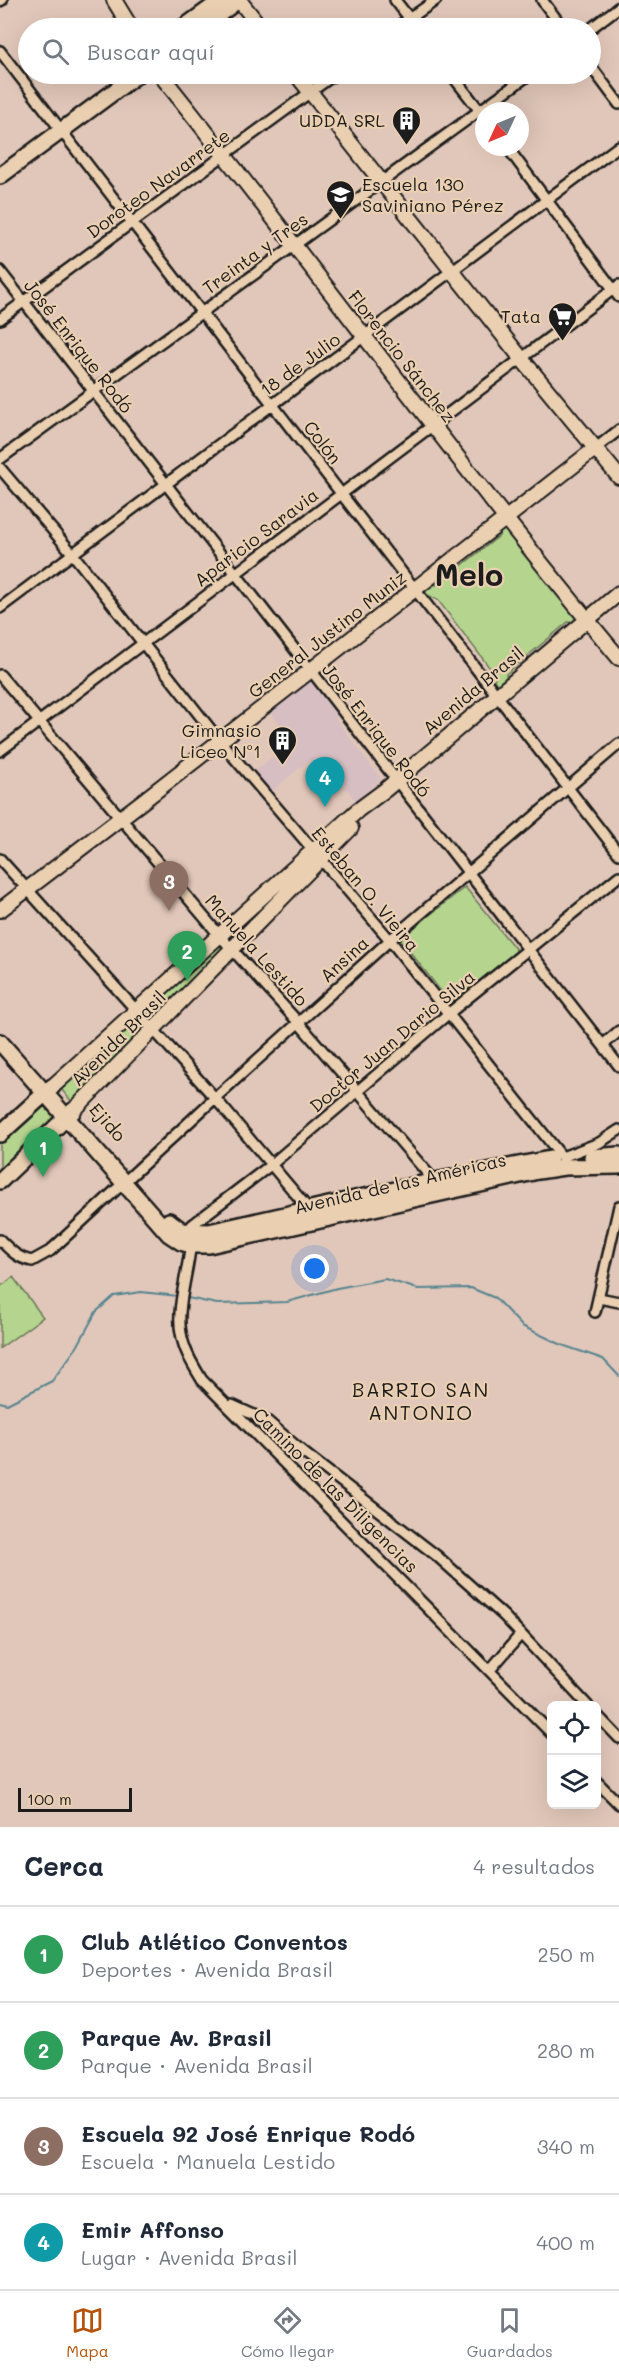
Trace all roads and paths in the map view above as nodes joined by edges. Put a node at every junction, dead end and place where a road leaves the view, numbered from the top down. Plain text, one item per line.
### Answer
1 (114, 0) edge
2 (222, 0) edge
3 (239, 0) edge
4 (395, 0) edge
5 (436, 0) edge
6 (542, 0) edge
7 (619, 7) edge
8 (125, 18) edge
9 (197, 18) edge
10 (214, 18) edge
11 (253, 18) edge
12 (408, 18) edge
13 (410, 18) edge
14 (556, 18) edge
15 (601, 21) edge
16 (0, 51) edge
17 (18, 74) edge
18 (601, 79) edge
19 (26, 84) edge
20 (109, 84) edge
21 (123, 84) edge
22 (168, 84) edge
23 (304, 84) edge
24 (321, 84) edge
25 (459, 84) edge
26 (518, 84) edge
27 (310, 92) junction
28 (496, 102) edge
29 (475, 104) edge
30 (619, 104) edge
31 (475, 118) edge
32 (58, 126) junction
33 (619, 146) edge
34 (225, 155) junction
35 (514, 156) edge
36 (0, 163) edge
37 (0, 176) edge
38 (381, 181) junction
39 (546, 200) junction
40 (132, 222) junction
41 (293, 246) junction
42 (452, 270) junction
43 (0, 271) edge
44 (617, 290) edge
45 (24, 301) junction
46 (201, 313) junction
47 (0, 319) edge
48 (364, 338) junction
49 (521, 358) junction
50 (94, 392) junction
51 (273, 404) junction
52 (433, 424) junction
53 (619, 430) edge
54 (596, 447) junction
55 (0, 459) edge
56 (0, 468) edge
57 (619, 477) edge
58 (166, 483) junction
59 (342, 493) junction
60 (506, 517) junction
61 (72, 554) junction
62 (236, 572) junction
63 (415, 588) junction
64 (619, 592) edge
65 (0, 608) edge
66 (587, 619) junction
67 (144, 643) junction
68 (619, 658) edge
69 (310, 671) junction
70 (0, 675) edge
71 (497, 695) junction
72 (39, 723) junction
73 (219, 740) junction
74 (619, 744) edge
75 (0, 751) edge
76 (396, 780) junction
77 (569, 786) junction
78 (121, 819) junction
79 (619, 854) edge
80 (316, 856) junction
81 (0, 859) edge
82 (468, 873) junction
83 (619, 876) edge
84 (27, 890) junction
85 (0, 910) edge
86 (220, 936) junction
87 (390, 940) junction
88 (233, 948) junction
89 (528, 950) junction
90 (137, 1012) junction
91 (448, 1014) junction
92 (298, 1022) junction
93 (0, 1029) edge
94 (154, 1030) junction
95 (619, 1031) edge
96 (0, 1042) edge
97 (603, 1045) junction
98 (619, 1066) edge
99 (49, 1090) junction
100 (359, 1091) junction
101 (215, 1098) junction
102 (70, 1115) junction
103 (619, 1130) edge
104 (0, 1134) edge
105 (619, 1155) edge
106 (563, 1162) junction
107 (272, 1164) junction
108 (619, 1166) edge
109 (126, 1179) junction
110 (0, 1181) edge
111 (437, 1188) junction
112 (619, 1206) edge
113 (311, 1217) junction
114 (192, 1239) junction
115 (0, 1240) edge
116 (602, 1298) junction
117 (619, 1302) edge
118 (619, 1309) edge
119 (596, 1312) dead end
120 (226, 1403) junction
121 (521, 1634) junction
122 (490, 1670) junction
123 (583, 1701) edge
124 (601, 1718) edge
125 (547, 1729) edge
126 (619, 1738) edge
127 (601, 1784) edge
128 (617, 1798) edge

1 - 8 street
2 - 9 main road
3 - 10 main road
3 - 11 street
4 - 12 street
5 - 13 street
6 - 14 street
7 - 15 street
16 - 17 street, Colón
18 - 30 street
19 - 32 street, Colón
20 - 32 main road
21 - 32 main road
22 - 34 street, Florencio Sánchez
23 - 27 street
24 - 27 street, Doroteo Navarrete
25 - 29 street
26 - 28 street, Treinta y Tres
27 - 34 street, Doroteo Navarrete
27 - 38 street
31 - 38 street, Treinta y Tres
32 - 36 main road
32 - 37 main road
32 - 40 street, Colón
33 - 39 street, 18 de Julio
34 - 40 street, Doroteo Navarrete
34 - 41 street, Florencio Sánchez
35 - 39 street
38 - 41 street, Treinta y Tres
38 - 42 street
39 - 42 street, 18 de Julio
39 - 44 street
40 - 45 street, Doroteo Navarrete
40 - 46 street, Colón
41 - 46 street, Treinta y Tres
41 - 48 street, Florencio Sánchez
42 - 48 street, 18 de Julio
42 - 49 street
43 - 45 street, José Enrique Rodó
44 - 49 street, Aparicio Saravia
45 - 47 street, Doroteo Navarrete
45 - 50 street, José Enrique Rodó
46 - 50 street, Treinta y Tres
46 - 51 street, Colón
48 - 51 street, 18 de Julio
48 - 52 street, Florencio Sánchez
49 - 52 street, Aparicio Saravia
49 - 54 street
50 - 55 street, Treinta y Tres
50 - 58 street, José Enrique Rodó
51 - 58 street, 18 de Julio
51 - 59 street, Colón
52 - 59 street, Aparicio Saravia
52 - 60 street, Florencio Sánchez
53 - 54 street, General Justino Muniz
54 - 57 street
54 - 60 street, General Justino Muniz
56 - 61 street, Esteban O. Vieira
58 - 61 street, 18 de Julio
58 - 62 street, José Enrique Rodó
59 - 62 street, Aparicio Saravia
59 - 63 street, Colón
60 - 63 street, General Justino Muniz
60 - 66 street, Florencio Sánchez
61 - 65 street, 18 de Julio
61 - 67 street, Esteban O. Vieira
62 - 67 street, Aparicio Saravia
62 - 69 street, José Enrique Rodó
63 - 69 street, General Justino Muniz
63 - 71 street, Colón
64 - 66 street, Avenida Brasil
66 - 68 street, Florencio Sánchez
66 - 71 street, Avenida Brasil
67 - 72 street, Aparicio Saravia
67 - 73 street, Esteban O. Vieira
69 - 73 street, General Justino Muniz
69 - 76 street, José Enrique Rodó
70 - 72 street, Manuela Lestido
71 - 76 street, Avenida Brasil
71 - 77 street, Colón
72 - 75 street, Aparicio Saravia
72 - 78 street, Manuela Lestido
73 - 78 street, General Justino Muniz
73 - 80 street, Esteban O. Vieira
74 - 77 street, Ansina
76 - 80 street, Avenida Brasil
76 - 82 street, José Enrique Rodó
77 - 79 street, Colón
77 - 82 street, Ansina
78 - 84 street, General Justino Muniz
78 - 86 street, Manuela Lestido
80 - 86 street, Avenida Brasil
80 - 87 street, Esteban O. Vieira
80 - 88 street, Avenida Brasil
81 - 84 street
82 - 87 street, Ansina
82 - 89 street, José Enrique Rodó
83 - 89 street, Doctor Juan Dario Silva
84 - 85 street, General Justino Muniz
84 - 90 street
86 - 88 street, Manuela Lestido
86 - 90 street, Avenida Brasil
87 - 91 street, Esteban O. Vieira
87 - 92 street, Ansina
88 - 92 street, Manuela Lestido
88 - 94 street, Avenida Brasil
89 - 91 street, Doctor Juan Dario Silva
89 - 97 street, José Enrique Rodó
90 - 94 street
90 - 99 street, Avenida Brasil
91 - 100 street, Doctor Juan Dario Silva
91 - 106 street, Esteban O. Vieira
92 - 100 street, Manuela Lestido
92 - 101 street, Ansina
93 - 99 main road, Ejido
94 - 101 street
94 - 102 street, Avenida Brasil
95 - 97 street
96 - 99 main road, Ejido
97 - 98 street, José Enrique Rodó
99 - 102 main road, Ejido
99 - 104 main road, Avenida Brasil
100 - 107 street, Doctor Juan Dario Silva
100 - 111 street, Manuela Lestido
101 - 107 street
101 - 109 street, Ansina
102 - 109 main road, Ejido
102 - 110 main road, Avenida Brasil
103 - 106 street
105 - 106 main road, Avenida de las Américas
106 - 108 main road, Avenida de las Américas
106 - 111 main road, Avenida de las Américas
107 - 113 street
107 - 114 street, Doctor Juan Dario Silva
109 - 114 main road, Ejido
109 - 115 street, Ansina
111 - 113 main road, Avenida de las Américas
112 - 116 street
113 - 114 main road, Avenida de las Américas
114 - 120 street, Camino de las Diligencias
116 - 117 street
116 - 118 street
116 - 119 street
120 - 121 street
120 - 122 street, Camino de las Diligencias
121 - 122 street
121 - 123 street
122 - 125 street, Camino de las Diligencias
124 - 126 street
127 - 128 street

